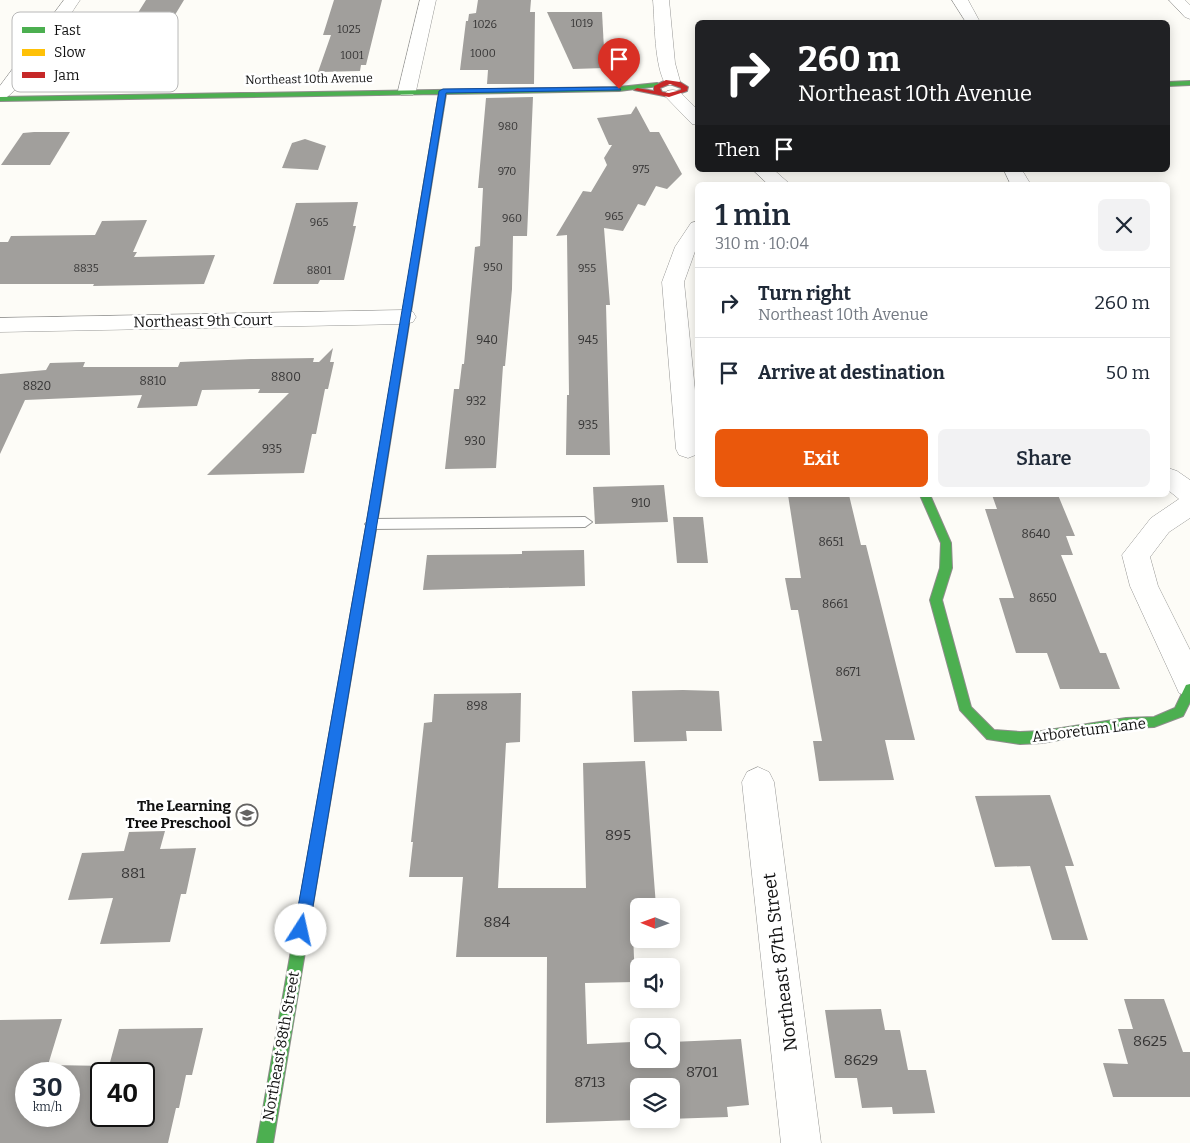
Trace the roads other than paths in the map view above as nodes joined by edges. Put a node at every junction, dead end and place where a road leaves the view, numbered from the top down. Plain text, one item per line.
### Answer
1 (72, 0) edge
2 (428, 0) edge
3 (661, 0) edge
4 (960, 0) edge
5 (1177, 0) edge
6 (63, 12) edge
7 (1190, 14) edge
8 (972, 20) edge
9 (12, 83) edge
10 (1190, 83) edge
11 (1170, 84) edge
12 (695, 85) edge
13 (670, 89) junction
14 (407, 91) junction
15 (443, 91) junction
16 (695, 93) edge
17 (0, 98) edge
18 (695, 117) edge
19 (765, 172) edge
20 (778, 182) edge
21 (695, 232) edge
22 (405, 317) junction
23 (0, 325) edge
24 (688, 449) dead end
25 (1170, 479) edge
26 (1190, 494) edge
27 (926, 497) edge
28 (1190, 504) edge
29 (585, 522) dead end
30 (372, 524) junction
31 (1190, 684) edge
32 (1190, 689) edge
33 (758, 782) dead end
34 (264, 1143) edge
35 (801, 1143) edge

1 - 6 street
2 - 14 street
3 - 13 street
4 - 8 street
5 - 7 street
9 - 17 street
10 - 11 street
12 - 13 street, Northeast 10th Avenue
13 - 15 street, Northeast 10th Avenue
13 - 16 street, Northeast 10th Avenue
13 - 18 street
14 - 15 street, Northeast 10th Avenue
14 - 17 street, Northeast 10th Avenue
15 - 22 street, Northeast 88th Street
19 - 20 street
21 - 24 street
22 - 23 street, Northeast 9th Court
22 - 30 street, Northeast 88th Street
25 - 26 street
27 - 32 street, Arboretum Lane
28 - 31 street
29 - 30 lane
30 - 34 street, Northeast 88th Street
33 - 35 street, Northeast 87th Street

